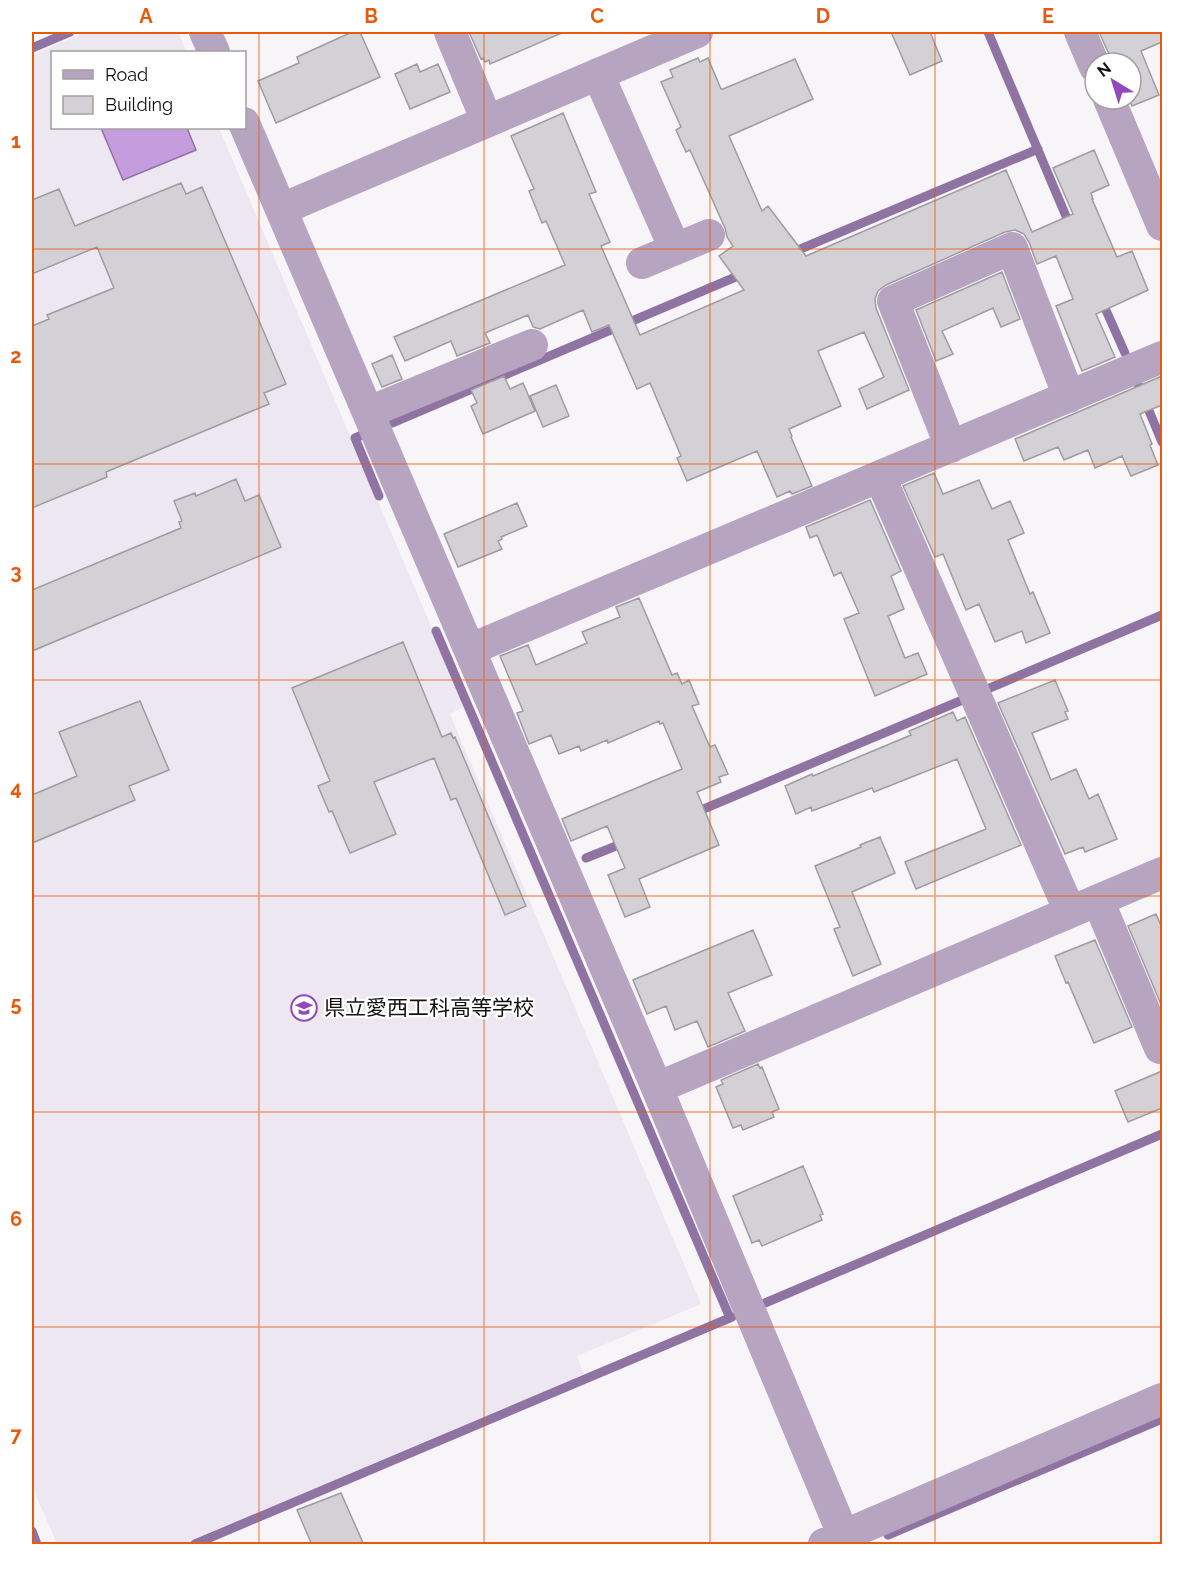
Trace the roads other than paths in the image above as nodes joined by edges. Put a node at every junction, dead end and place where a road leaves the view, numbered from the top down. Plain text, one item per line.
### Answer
1 (205, 32) edge
2 (450, 32) edge
3 (697, 32) edge
4 (1080, 32) edge
5 (214, 51) edge
6 (1088, 51) edge
7 (598, 74) junction
8 (1114, 111) edge
9 (487, 121) junction
10 (246, 128) edge
11 (282, 209) junction
12 (1162, 225) edge
13 (709, 235) dead end
14 (675, 249) junction
15 (642, 263) dead end
16 (531, 345) dead end
17 (1162, 357) edge
18 (1069, 397) junction
19 (369, 412) junction
20 (951, 447) junction
21 (880, 477) junction
22 (471, 649) junction
23 (1162, 873) edge
24 (1098, 900) junction
25 (1070, 912) junction
26 (1162, 1047) edge
27 (657, 1088) junction
28 (1162, 1399) edge
29 (838, 1542) edge

1 - 5 street
2 - 9 street
3 - 7 street
4 - 6 street
7 - 9 street
7 - 14 street
8 - 12 street
9 - 11 street
10 - 11 street
11 - 19 street
13 - 14 street
14 - 15 street
16 - 19 street
17 - 18 street
18 - 20 street
18 - 20 street
19 - 22 street
20 - 21 street
21 - 22 street
21 - 25 street
22 - 27 street
23 - 24 street
24 - 25 street
24 - 26 street
25 - 27 street
27 - 29 street
28 - 29 street

